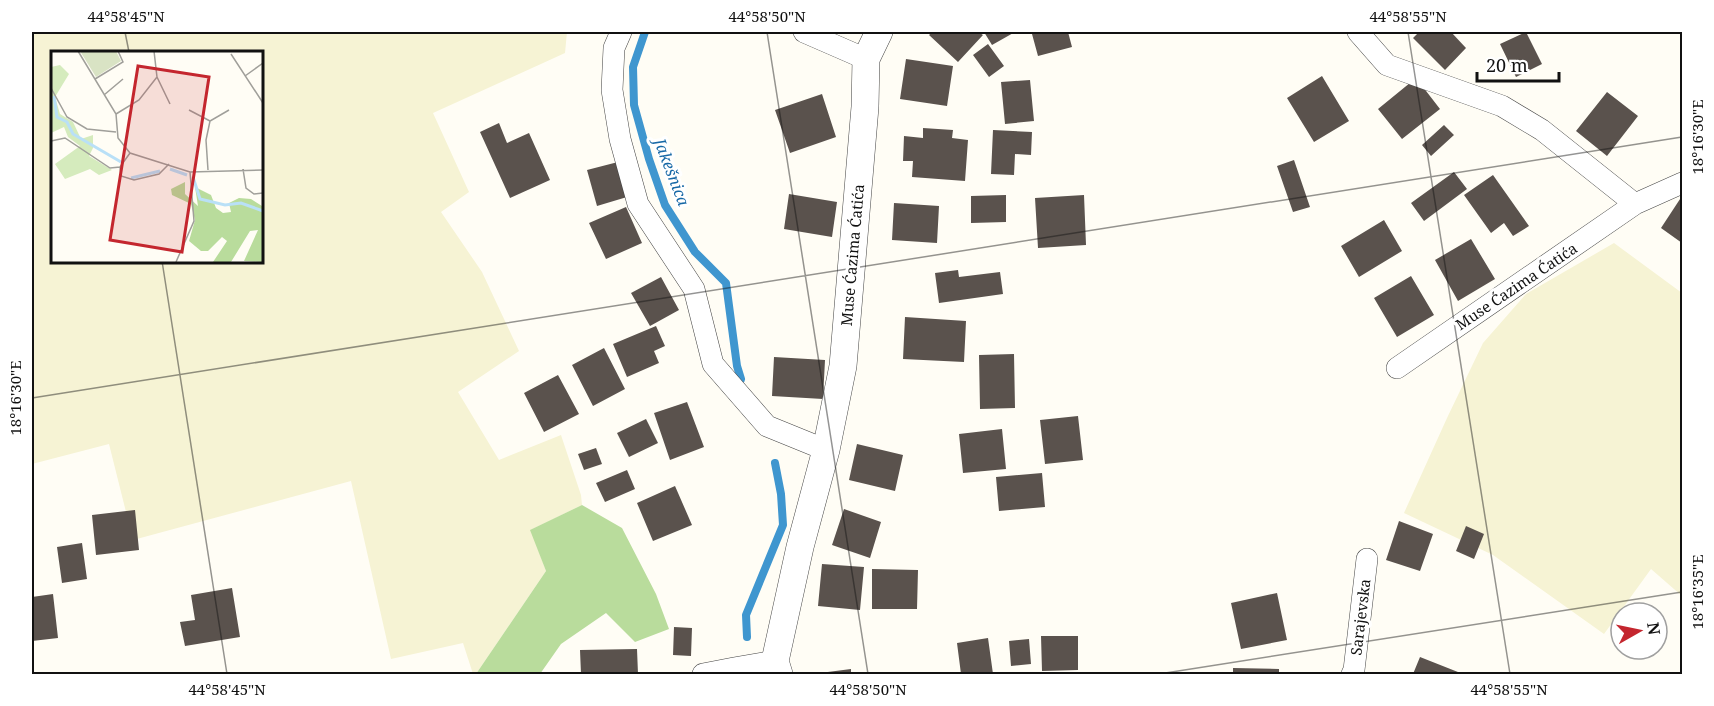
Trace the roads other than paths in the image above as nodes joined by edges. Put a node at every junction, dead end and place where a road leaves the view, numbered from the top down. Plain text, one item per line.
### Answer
1 (621, 32) edge
2 (804, 32) edge
3 (879, 32) edge
4 (1358, 32) edge
5 (866, 59) junction
6 (1683, 183) edge
7 (1635, 204) junction
8 (1397, 368) dead end
9 (826, 450) junction
10 (1367, 559) dead end
11 (777, 668) edge
12 (704, 675) edge
13 (1352, 675) edge

1 - 9 street
2 - 5 street
3 - 5 street, Muse Ćazima Ćatića
4 - 7 street
5 - 9 street, Muse Ćazima Ćatića
6 - 7 street, Muse Ćazima Ćatića
7 - 8 street, Muse Ćazima Ćatića
9 - 11 street, Muse Ćazima Ćatića
10 - 13 street, Sarajevska
11 - 12 street

